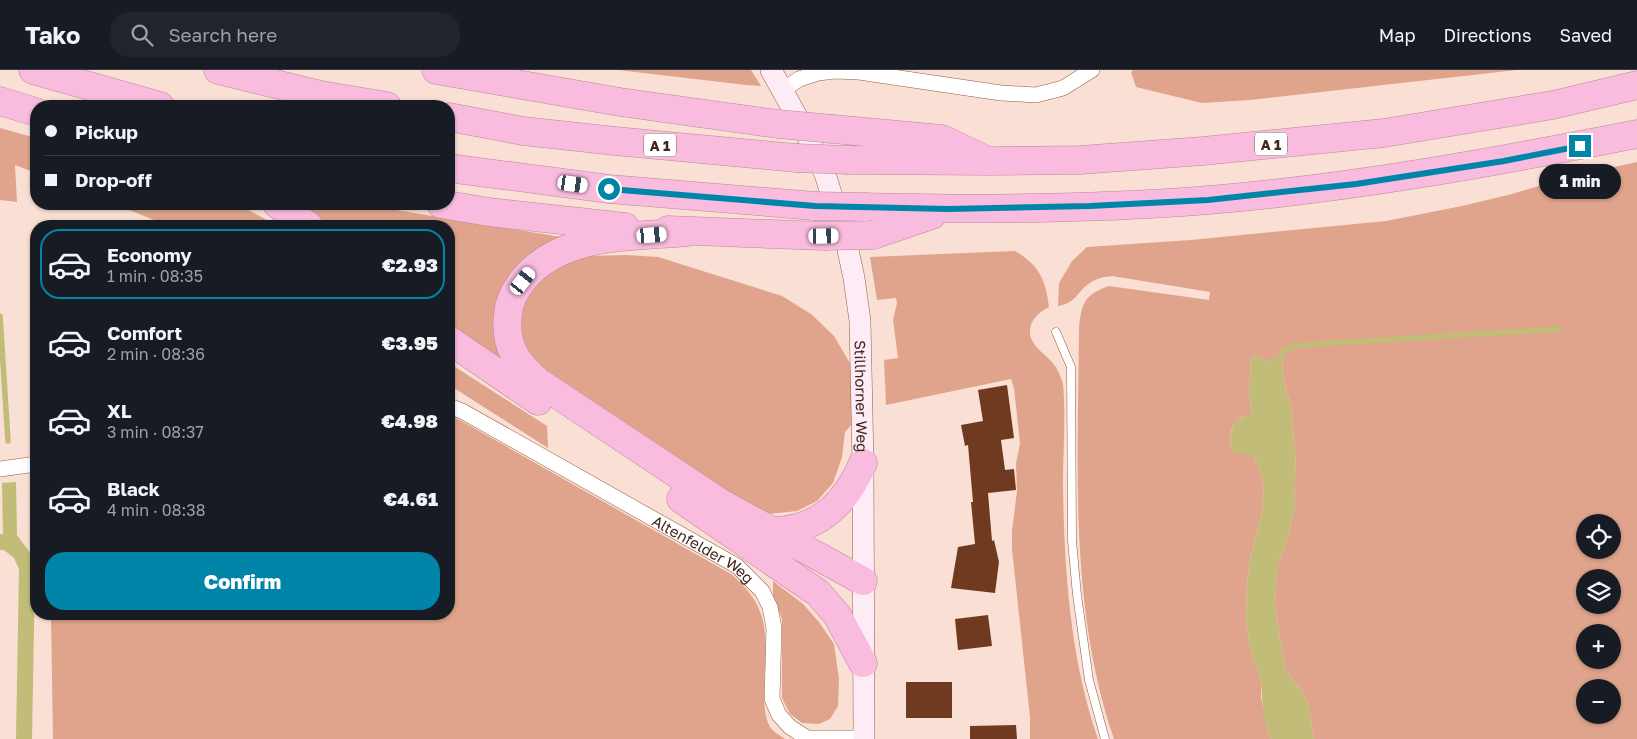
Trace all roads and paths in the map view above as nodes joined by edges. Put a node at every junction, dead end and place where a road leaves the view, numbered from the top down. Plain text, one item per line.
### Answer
1 (33, 70) edge
2 (218, 70) edge
3 (436, 70) edge
4 (536, 70) edge
5 (771, 70) edge
6 (1092, 70) edge
7 (1637, 85) edge
8 (783, 90) junction
9 (139, 100) edge
10 (351, 100) edge
11 (0, 101) edge
12 (620, 102) junction
13 (30, 110) edge
14 (455, 118) edge
15 (1637, 134) edge
16 (988, 161) junction
17 (455, 169) edge
18 (455, 206) edge
19 (948, 209) junction
20 (286, 210) edge
21 (300, 220) edge
22 (687, 232) junction
23 (1056, 332) dead end
24 (455, 344) edge
25 (455, 408) edge
26 (863, 463) junction
27 (30, 465) edge
28 (0, 469) edge
29 (768, 531) junction
30 (863, 581) junction
31 (818, 593) junction
32 (864, 663) junction
33 (864, 739) edge
34 (1105, 739) edge

1 - 9 highway
2 - 10 highway
3 - 12 highway
4 - 12 highway
5 - 8 main road, Stillhorner Weg
6 - 8 street
7 - 16 highway, A 1
8 - 26 main road, Stillhorner Weg
11 - 13 highway
12 - 16 highway, bridge
14 - 16 highway, A 1, bridge
15 - 19 highway
17 - 19 highway, bridge
18 - 22 highway
19 - 22 highway, bridge
20 - 21 highway
22 - 29 highway
23 - 34 lane
24 - 31 highway
25 - 33 street, Altenfelder Weg
26 - 29 highway
26 - 30 main road, Stillhorner Weg
27 - 28 street
29 - 30 highway
30 - 31 highway
30 - 32 main road, Stillhorner Weg
31 - 32 highway
32 - 33 main road, Stillhorner Weg

